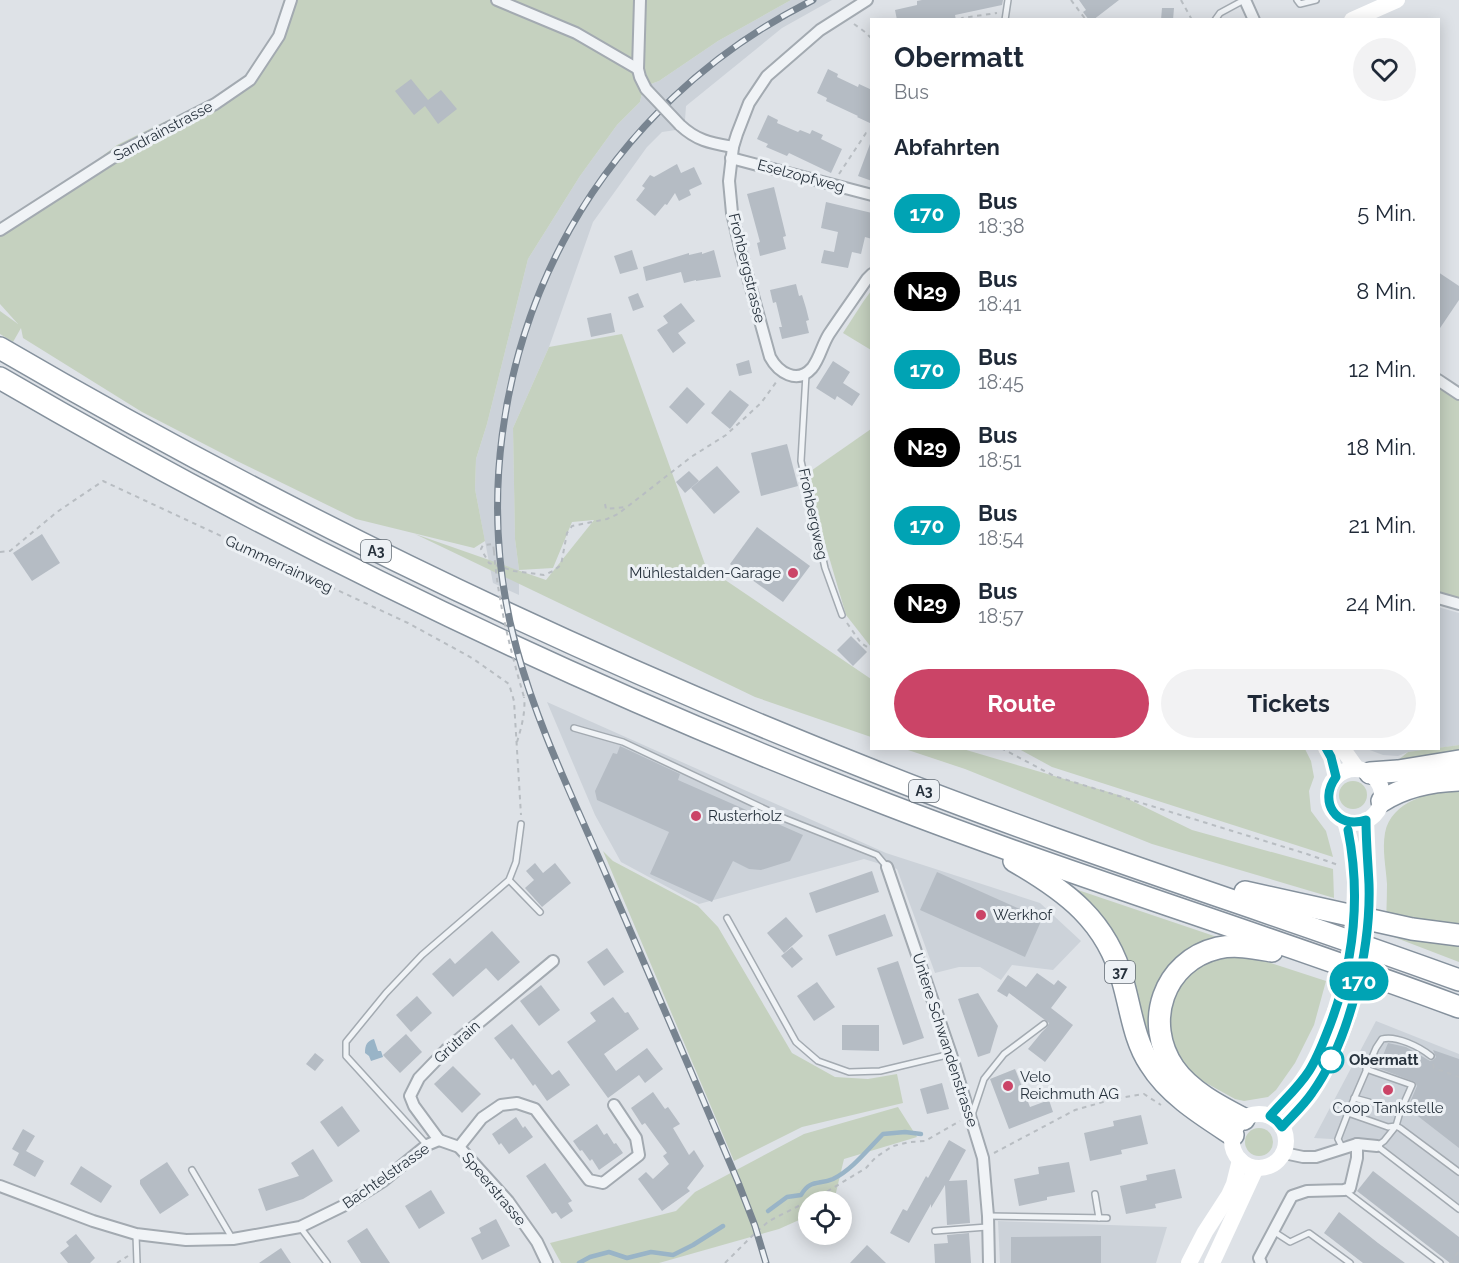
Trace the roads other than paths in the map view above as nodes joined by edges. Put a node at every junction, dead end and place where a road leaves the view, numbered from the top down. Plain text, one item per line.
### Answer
1 (291, 0) edge
2 (497, 0) edge
3 (640, 0) edge
4 (867, 0) edge
5 (1008, 0) edge
6 (1245, 0) edge
7 (1297, 0) edge
8 (1316, 0) edge
9 (1397, 0) edge
10 (1005, 18) edge
11 (1216, 18) edge
12 (1253, 18) edge
13 (1356, 18) edge
14 (638, 69) junction
15 (732, 153) junction
16 (870, 194) edge
17 (0, 230) edge
18 (870, 276) edge
19 (0, 348) edge
20 (806, 373) junction
21 (0, 378) edge
22 (1440, 381) edge
23 (1459, 394) edge
24 (1440, 599) edge
25 (1459, 604) edge
26 (842, 615) road end
27 (574, 728) dead end
28 (1327, 750) edge
29 (1344, 750) edge
30 (1459, 760) edge
31 (1363, 771) junction
32 (1336, 777) junction
33 (1459, 780) edge
34 (1382, 801) junction
35 (1366, 820) junction
36 (1346, 821) junction
37 (521, 824) road end
38 (972, 836) junction
39 (887, 867) joint
40 (1139, 868) junction
41 (508, 880) junction
42 (1362, 883) junction
43 (540, 912) dead end
44 (727, 918) dead end
45 (1459, 935) edge
46 (1324, 959) junction
47 (553, 961) dead end
48 (1459, 980) edge
49 (1459, 1007) edge
50 (1044, 1024) dead end
51 (951, 1054) junction
52 (1431, 1056) road end
53 (1366, 1068) junction
54 (1354, 1098) junction
55 (1369, 1102) dead end
56 (614, 1105) dead end
57 (1348, 1113) junction
58 (971, 1117) junction
59 (1276, 1122) junction
60 (1396, 1126) junction
61 (1238, 1127) junction
62 (439, 1140) junction
63 (1357, 1144) junction
64 (427, 1145) junction
65 (1377, 1146) junction
66 (459, 1147) junction
67 (1344, 1149) junction
68 (1284, 1153) junction
69 (1240, 1160) junction
70 (1256, 1168) junction
71 (192, 1170) dead end
72 (1459, 1172) edge
73 (0, 1186) edge
74 (1344, 1190) junction
75 (1095, 1194) dead end
76 (1459, 1209) edge
77 (1099, 1218) junction
78 (1107, 1218) dead end
79 (988, 1221) junction
80 (300, 1227) junction
81 (935, 1231) dead end
82 (1273, 1231) junction
83 (136, 1234) junction
84 (233, 1239) junction
85 (137, 1263) edge
86 (327, 1263) edge
87 (547, 1263) edge
88 (989, 1263) edge
89 (1189, 1263) edge
90 (1212, 1263) edge
91 (1261, 1263) edge
92 (1350, 1263) edge
93 (1440, 1263) edge

1 - 17 street, Sandrainstrasse
2 - 14 street
3 - 14 street
4 - 15 street, Frohbergstrasse
5 - 10 lane
6 - 11 lane
6 - 12 street
7 - 8 lane
9 - 13 main road
14 - 15 street, Eselzopfweg, bridge
15 - 16 street, Eselzopfweg
15 - 20 street, Frohbergstrasse
18 - 20 street
19 - 40 highway, A3
20 - 26 lane, Frohbergweg
21 - 38 highway, A3
22 - 23 street
24 - 25 street
27 - 39 lane
28 - 32 main road
29 - 31 main road
30 - 31 highway
31 - 32 main road
31 - 34 main road
32 - 36 main road
33 - 34 highway
34 - 35 main road
35 - 36 main road
35 - 42 main road
36 - 42 main road
37 - 41 lane
38 - 46 highway, A3
38 - 61 highway, 37
39 - 51 street, Untere Schwandenstrasse
40 - 45 highway
40 - 48 highway, A3
41 - 43 lane
41 - 64 lane
42 - 59 main road, bridge
44 - 51 lane
46 - 49 highway, A3
46 - 61 highway
47 - 62 street, Grütrain
50 - 58 lane
51 - 58 street, Untere Schwandenstrasse
52 - 53 lane
53 - 54 lane
53 - 60 lane
54 - 55 lane
54 - 57 lane
56 - 66 street, Speerstrasse
57 - 60 lane
57 - 67 lane
58 - 79 street, Untere Schwandenstrasse
59 - 61 main road
59 - 68 main road
60 - 65 lane
60 - 72 lane
61 - 69 main road
62 - 64 street, Bachtelstrasse
62 - 66 street, Speerstrasse
63 - 65 street
63 - 67 street
63 - 74 street
64 - 80 street, Bachtelstrasse
65 - 76 lane
66 - 87 street, Speerstrasse
67 - 68 street
68 - 70 main road
69 - 70 main road
69 - 89 main road
70 - 90 main road
71 - 84 lane
73 - 83 street, Bachtelstrasse
74 - 82 street
74 - 93 lane
75 - 77 lane
77 - 78 lane
77 - 79 lane
79 - 81 lane
79 - 88 street, Untere Schwandenstrasse
80 - 84 street, Bachtelstrasse
80 - 86 lane
82 - 91 street
82 - 92 lane
83 - 84 street, Bachtelstrasse
83 - 85 lane

